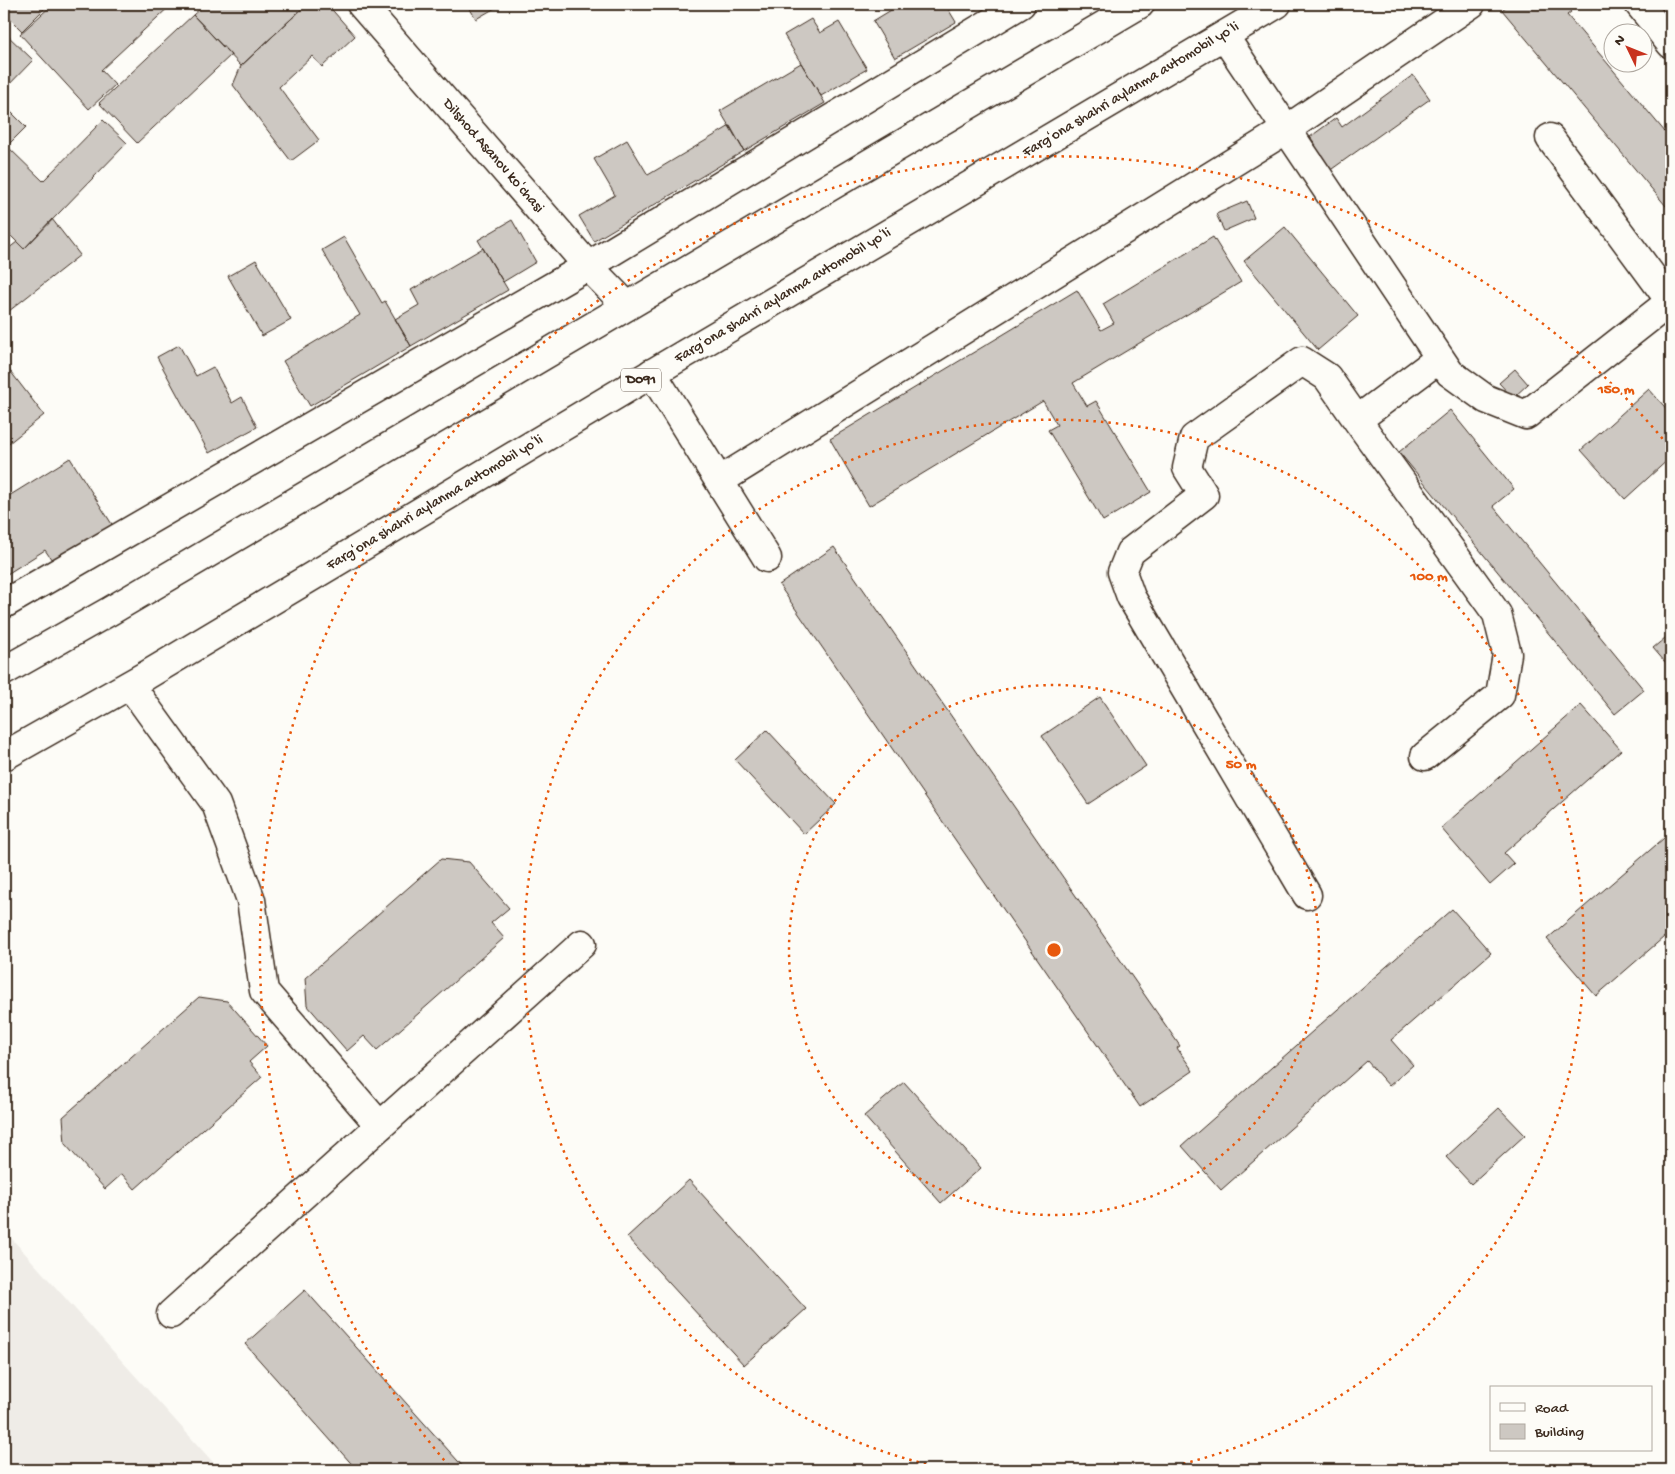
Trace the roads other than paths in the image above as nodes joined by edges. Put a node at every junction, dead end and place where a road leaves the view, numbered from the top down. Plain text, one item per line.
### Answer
1 (361, 4) edge
2 (1021, 4) edge
3 (1140, 4) edge
4 (1277, 4) edge
5 (1472, 4) edge
6 (1639, 4) edge
7 (1224, 36) junction
8 (1671, 44) edge
9 (1287, 129) junction
10 (1550, 138) dead end
11 (588, 266) junction
12 (1671, 302) edge
13 (627, 306) junction
14 (1440, 358) junction
15 (652, 373) junction
16 (1357, 420) junction
17 (719, 481) junction
18 (767, 558) dead end
19 (4, 604) edge
20 (6, 665) edge
21 (130, 685) junction
22 (4, 756) edge
23 (1425, 756) dead end
24 (1307, 895) dead end
25 (582, 944) dead end
26 (380, 1126) junction
27 (171, 1314) dead end

1 - 11 main road, Dilshod Asanov koʻchasi
2 - 11 main road
3 - 13 main road
4 - 7 main road, Fargʻona shahri aylanma avtomobil yoʻli / D091
5 - 9 main road
6 - 8 main road
7 - 9 main road
7 - 15 main road, Fargʻona shahri aylanma avtomobil yoʻli / D091
9 - 14 main road
9 - 17 main road
10 - 12 main road
11 - 13 main road, Dilshod Asanov koʻchasi
11 - 19 main road
12 - 14 main road
13 - 20 main road
14 - 16 main road
15 - 17 main road
15 - 21 main road, Fargʻona shahri aylanma avtomobil yoʻli / D091
16 - 23 main road
16 - 24 main road
17 - 18 main road
21 - 22 main road, Fargʻona shahri aylanma avtomobil yoʻli / D091
21 - 26 main road
25 - 26 main road
26 - 27 main road

